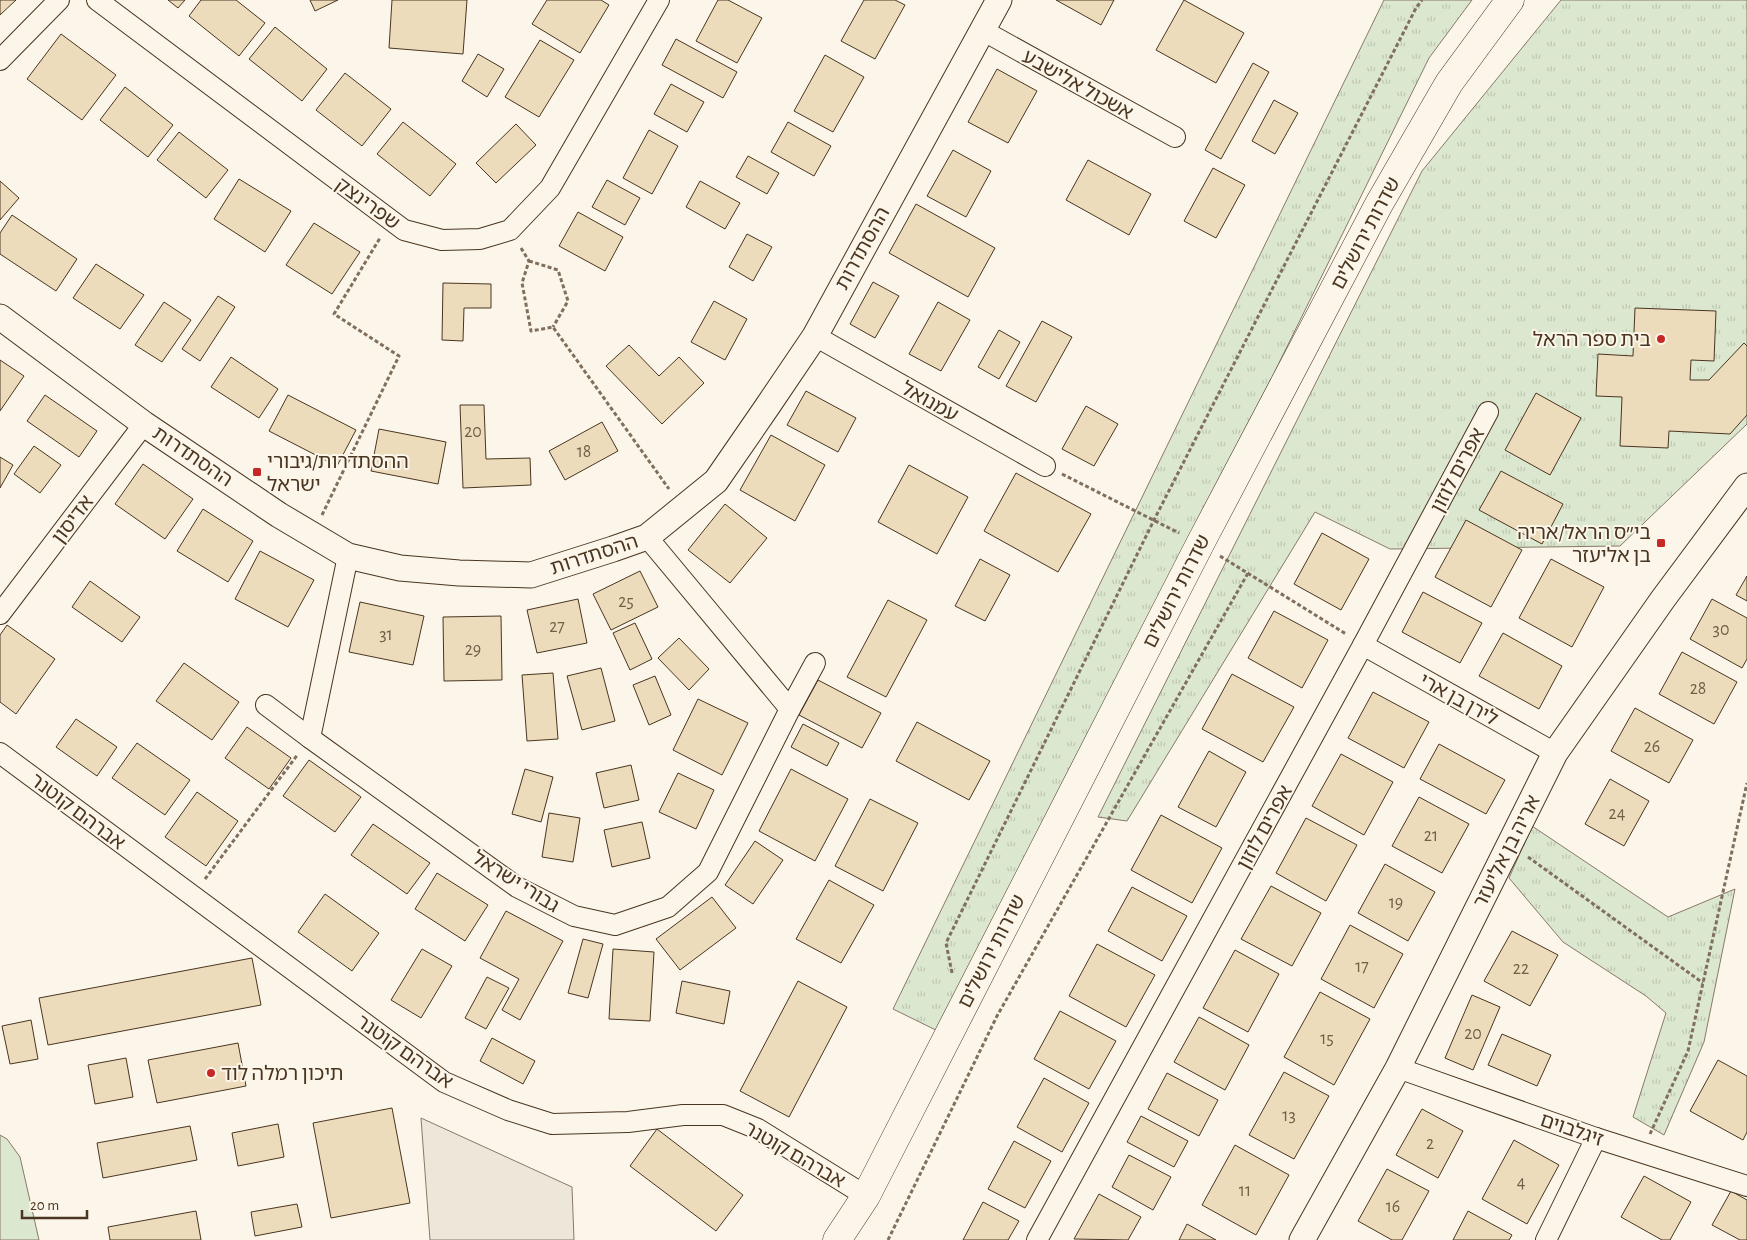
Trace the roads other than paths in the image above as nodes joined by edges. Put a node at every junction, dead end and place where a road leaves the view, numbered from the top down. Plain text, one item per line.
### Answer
1 (59, 0) edge
2 (97, 0) edge
3 (659, 0) edge
4 (999, 0) edge
5 (1510, 0) edge
6 (982, 30) junction
7 (0, 60) edge
8 (1175, 137) dead end
9 (0, 317) edge
10 (815, 336) junction
11 (1488, 412) dead end
12 (144, 424) junction
13 (1045, 466) dead end
14 (1747, 486) edge
15 (647, 537) junction
16 (348, 556) junction
17 (0, 614) edge
18 (1363, 645) junction
19 (815, 663) dead end
20 (266, 705) dead end
21 (790, 709) junction
22 (310, 738) junction
23 (0, 753) edge
24 (1555, 753) junction
25 (1398, 1068) junction
26 (1596, 1138) junction
27 (1747, 1186) edge
28 (866, 1196) junction
29 (837, 1240) edge
30 (850, 1240) edge
31 (1037, 1240) edge
32 (1302, 1240) edge
33 (1546, 1240) edge

1 - 7 street
2 - 3 street, שפרינצק
4 - 6 street, ההסתדרות
5 - 28 main road, שדרות ירושלים
6 - 8 street, אשכול אלישבע
6 - 10 street, ההסתדרות
9 - 12 street, ההסתדרות
10 - 13 street, עמנואל
10 - 15 street, ההסתדרות
11 - 18 street, אפרים לוזון
12 - 16 street, ההסתדרות
12 - 17 street, אדיסון
14 - 24 street, אריה בן אליעזר
15 - 16 street, ההסתדרות
15 - 21 street
16 - 22 street
18 - 24 street, לירן בן ארי
18 - 31 street, אפרים לוזון
19 - 21 street, גבורי ישראל
20 - 22 street, גבורי ישראל
21 - 22 street, גבורי ישראל
23 - 28 street, אברהם קוטנר
24 - 25 street, אריה בן אליעזר
25 - 26 street, זיגלבוים
25 - 32 street, אריה בן אליעזר
26 - 27 street, זיגלבוים
26 - 33 street
28 - 29 main road, שדרות ירושלים
28 - 30 main road, שדרות ירושלים

